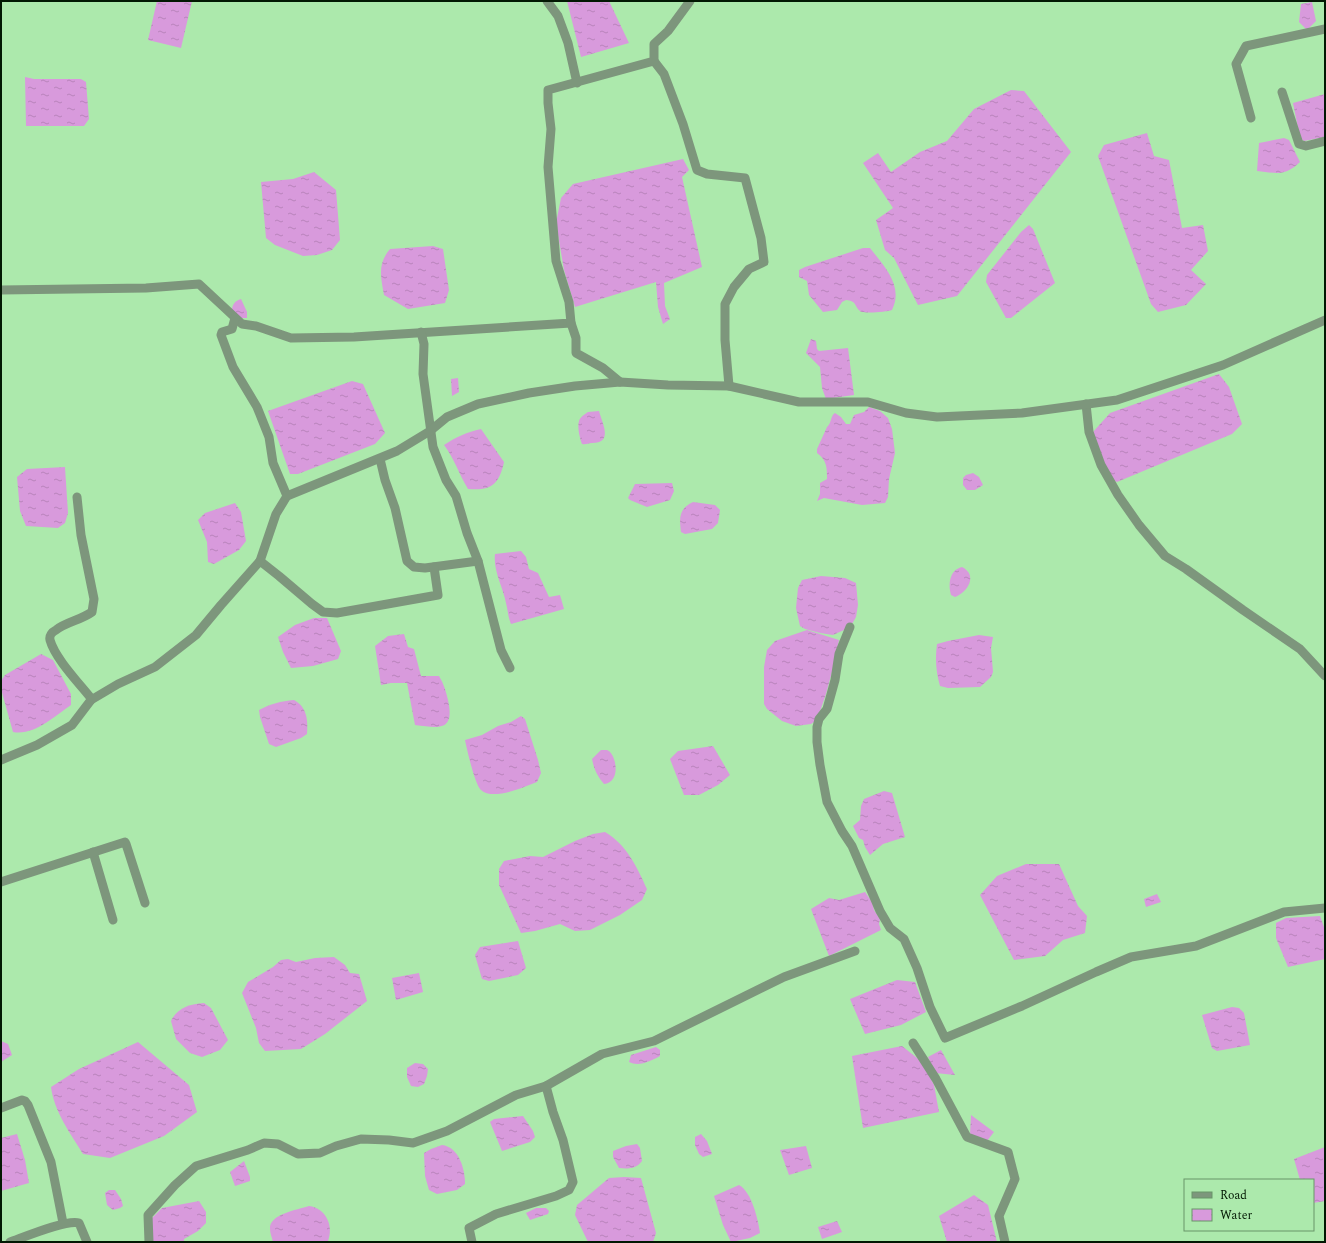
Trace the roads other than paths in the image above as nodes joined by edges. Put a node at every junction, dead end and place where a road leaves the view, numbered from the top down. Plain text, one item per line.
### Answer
1 (547, 1) edge
2 (690, 1) edge
3 (1325, 29) edge
4 (654, 61) junction
5 (577, 83) junction
6 (1282, 92) dead end
7 (1251, 118) dead end
8 (1325, 141) edge
9 (1, 290) edge
10 (235, 318) junction
11 (1325, 320) edge
12 (571, 323) junction
13 (421, 332) junction
14 (620, 382) junction
15 (729, 386) junction
16 (1086, 404) junction
17 (430, 431) junction
18 (380, 458) junction
19 (287, 496) junction
20 (77, 497) dead end
21 (260, 561) junction
22 (478, 561) junction
23 (434, 567) junction
24 (850, 627) dead end
25 (510, 668) dead end
26 (1325, 676) edge
27 (91, 700) junction
28 (1, 760) edge
29 (93, 852) junction
30 (1, 882) edge
31 (145, 903) dead end
32 (1325, 908) edge
33 (113, 920) dead end
34 (855, 951) dead end
35 (913, 1043) dead end
36 (546, 1086) junction
37 (1, 1108) edge
38 (63, 1223) junction
39 (10, 1242) edge
40 (87, 1242) edge
41 (148, 1242) edge
42 (472, 1242) edge
43 (1005, 1242) edge

1 - 5 street
2 - 4 street
3 - 7 street
4 - 5 street
4 - 15 street
5 - 12 street
6 - 8 street
9 - 10 street
10 - 13 street
10 - 19 street
11 - 16 street
12 - 13 street
12 - 14 street
13 - 17 street
14 - 15 street
14 - 17 street
15 - 16 street
16 - 26 street
17 - 18 street
17 - 22 street
18 - 19 street
18 - 23 street
19 - 21 street
20 - 27 street
21 - 23 street
21 - 27 street
22 - 23 street
22 - 25 street
24 - 32 street
27 - 28 street
29 - 30 street
29 - 31 street
29 - 33 street
34 - 36 street
35 - 43 street
36 - 41 street
36 - 42 street
37 - 38 street
38 - 39 street
38 - 40 street

